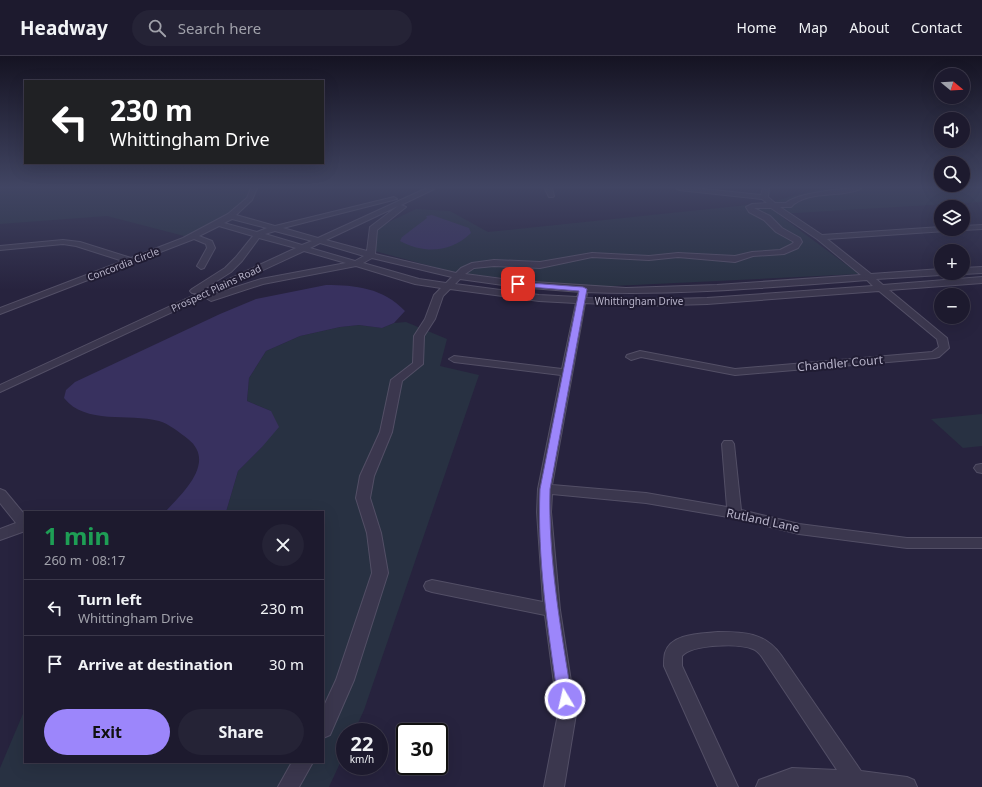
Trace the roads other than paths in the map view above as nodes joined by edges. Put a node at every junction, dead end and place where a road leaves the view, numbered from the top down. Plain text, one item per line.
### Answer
1 (253, 222) edge
2 (299, 222) edge
3 (357, 222) edge
4 (382, 222) edge
5 (772, 222) edge
6 (798, 222) edge
7 (218, 223) joint
8 (982, 227) edge
9 (275, 228) junction
10 (970, 228) edge
11 (934, 230) edge
12 (258, 234) junction
13 (193, 236) junction
14 (820, 237) junction
15 (318, 240) junction
16 (0, 248) edge
17 (302, 248) junction
18 (372, 255) junction
19 (131, 261) junction
20 (355, 264) junction
21 (201, 266) dead end
22 (982, 270) edge
23 (970, 271) edge
24 (934, 273) edge
25 (458, 276) junction
26 (869, 278) junction
27 (982, 280) edge
28 (449, 287) junction
29 (881, 288) junction
30 (582, 295) junction
31 (0, 311) edge
32 (164, 312) junction
33 (631, 357) dead end
34 (454, 359) dead end
35 (568, 373) junction
36 (0, 389) edge
37 (728, 444) dead end
38 (545, 489) junction
39 (0, 494) edge
40 (734, 513) junction
41 (24, 524) edge
42 (24, 525) edge
43 (0, 535) edge
44 (982, 543) edge
45 (432, 586) dead end
46 (552, 610) junction
47 (324, 727) edge
48 (302, 763) edge
49 (855, 780) junction
50 (288, 787) edge
51 (554, 787) edge
52 (728, 787) edge
53 (766, 787) edge
54 (907, 787) edge

1 - 9 street, Whittingham Drive
2 - 9 street
3 - 15 street, Prospect Plains Road
4 - 18 street
5 - 25 street
6 - 14 street, Chandler Court
7 - 12 street, Whittingham Drive
7 - 13 street, Concordia Circle
8 - 10 street
9 - 12 street
9 - 15 street, Whittingham Drive
11 - 14 street
12 - 17 street, Whittingham Drive
12 - 32 street
13 - 19 street, Concordia Circle
13 - 21 street
14 - 26 street, Chandler Court
15 - 17 street, Prospect Plains Road
15 - 18 street, Whittingham Drive
16 - 19 street
17 - 20 street, Whittingham Drive
17 - 32 street, Prospect Plains Road
18 - 20 street
18 - 25 street, Whittingham Drive
19 - 31 street, Concordia Circle
20 - 28 street, Whittingham Drive
20 - 32 street
22 - 23 street
24 - 26 street, Whittingham Drive
25 - 28 street
25 - 30 street, Whittingham Drive
26 - 29 street, Chandler Court
26 - 30 street, Whittingham Drive
27 - 29 street, Whittingham Drive
28 - 30 street, Whittingham Drive
28 - 47 street
29 - 30 street, Whittingham Drive
29 - 33 street, Chandler Court
30 - 35 street
32 - 36 street, Prospect Plains Road
34 - 35 street
35 - 38 street
37 - 40 street
38 - 40 street, Rutland Lane
38 - 46 street
39 - 41 street
40 - 44 street, Rutland Lane
42 - 43 street
45 - 46 street
46 - 51 street
48 - 50 street
49 - 52 street
49 - 53 street
49 - 54 street

